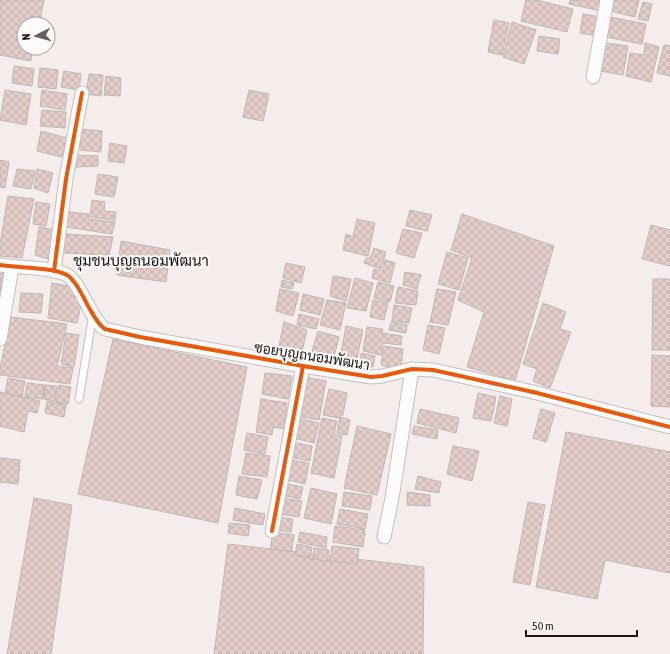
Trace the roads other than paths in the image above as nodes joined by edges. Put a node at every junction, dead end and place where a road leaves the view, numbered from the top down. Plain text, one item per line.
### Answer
1 (607, 0) edge
2 (593, 77) dead end
3 (82, 93) dead end
4 (6, 266) edge
5 (54, 271) junction
6 (93, 314) junction
7 (0, 339) edge
8 (303, 366) junction
9 (412, 369) junction
10 (79, 399) dead end
11 (670, 427) edge
12 (272, 531) dead end
13 (384, 536) dead end

1 - 2 street
3 - 5 street
4 - 5 street, ซอยบุญถนอมพัฒนา
4 - 7 street
5 - 6 street, ซอยบุญถนอมพัฒนา
6 - 8 street, ซอยบุญถนอมพัฒนา
6 - 10 lane
8 - 9 street, ซอยบุญถนอมพัฒนา
8 - 12 street
9 - 11 street, ซอยบุญถนอมพัฒนา
9 - 13 street

